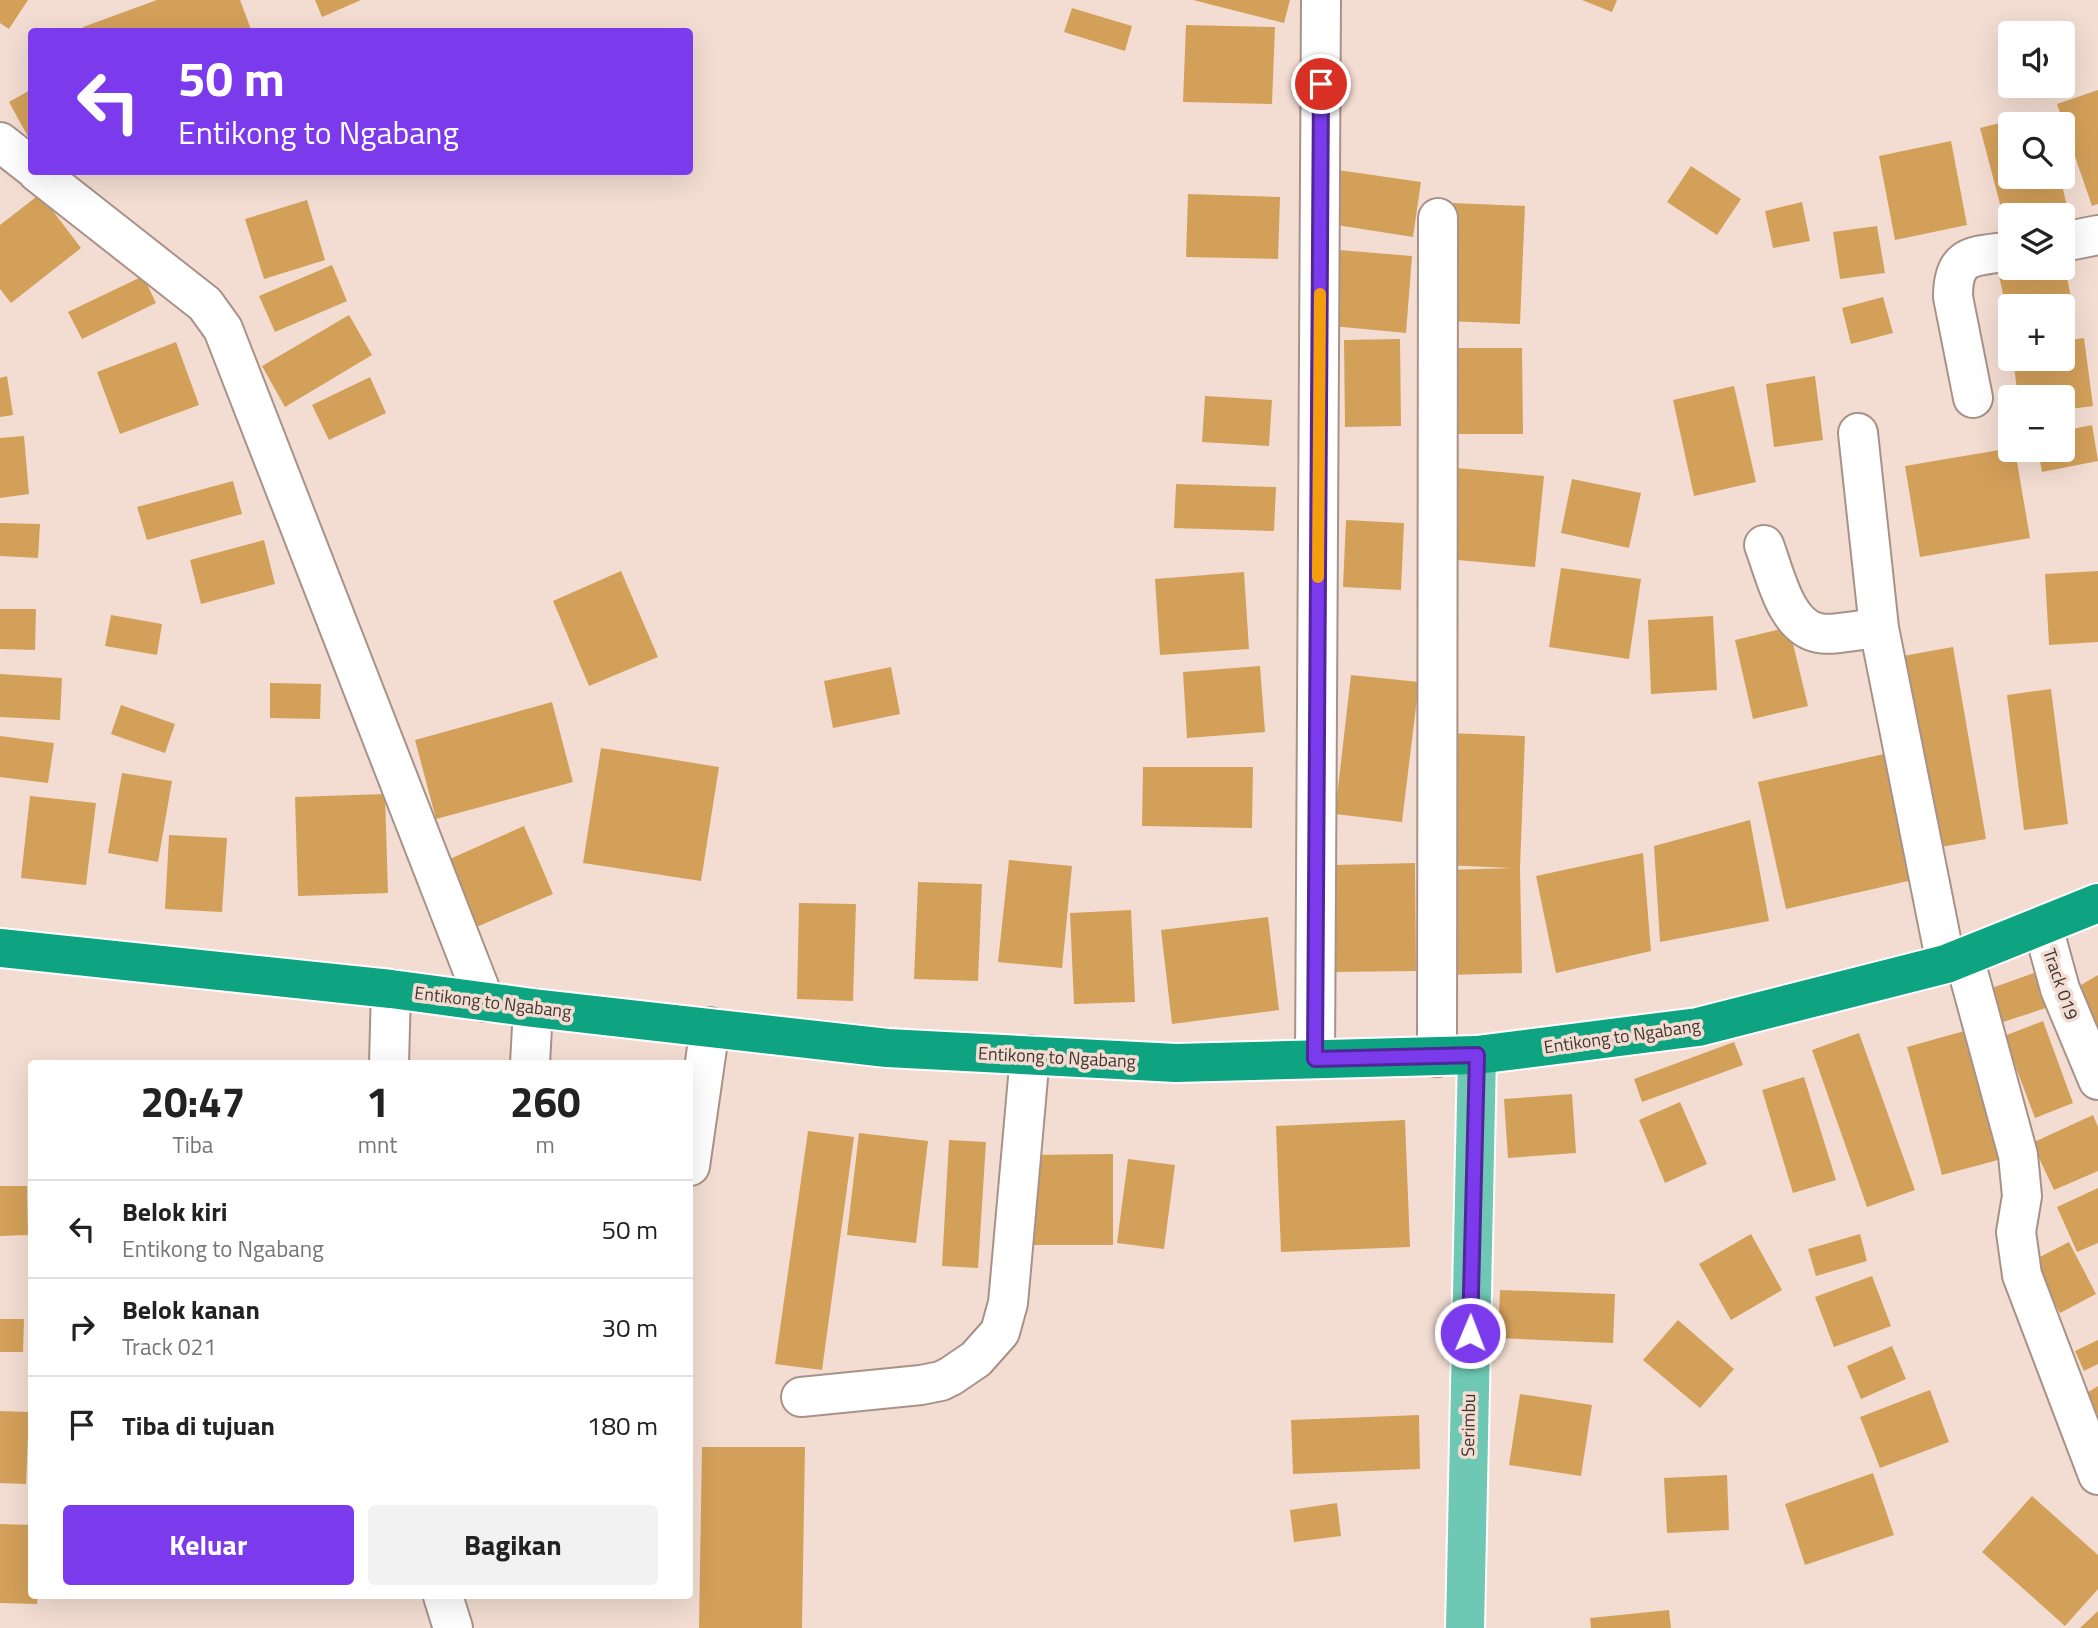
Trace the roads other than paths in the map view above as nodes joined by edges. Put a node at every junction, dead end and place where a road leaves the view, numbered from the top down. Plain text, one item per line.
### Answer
1 (1321, 0) edge
2 (0, 142) edge
3 (28, 164) edge
4 (41, 175) edge
5 (1438, 218) dead end
6 (1998, 254) edge
7 (1973, 398) dead end
8 (1858, 433) dead end
9 (1764, 545) dead end
10 (1879, 628) junction
11 (2098, 904) edge
12 (2042, 927) junction
13 (0, 948) edge
14 (1955, 961) junction
15 (391, 989) junction
16 (485, 1002) junction
17 (533, 1008) junction
18 (709, 1027) junction
19 (1030, 1055) junction
20 (1477, 1055) junction
21 (1437, 1057) junction
22 (1315, 1059) junction
23 (389, 1060) edge
24 (530, 1060) edge
25 (2098, 1080) edge
26 (693, 1144) edge
27 (801, 1397) dead end
28 (2098, 1475) edge
29 (444, 1599) edge
30 (453, 1628) edge
31 (1465, 1628) edge

1 - 22 street
2 - 3 street
4 - 16 street
5 - 21 street
6 - 7 street
8 - 10 street
9 - 10 street
10 - 14 street
11 - 12 highway, Entikong to Ngabang
12 - 14 highway, Entikong to Ngabang
12 - 25 street, Track 019
13 - 15 highway, Entikong to Ngabang
14 - 20 highway, Entikong to Ngabang
14 - 28 street
15 - 16 highway, Entikong to Ngabang
15 - 23 street
16 - 17 highway, Entikong to Ngabang
17 - 18 highway, Entikong to Ngabang
17 - 24 street
18 - 19 highway, Entikong to Ngabang
18 - 26 street
19 - 22 highway, Entikong to Ngabang
19 - 27 street
20 - 21 highway, Entikong to Ngabang
20 - 31 main road, Serimbu
21 - 22 highway, Entikong to Ngabang
29 - 30 street

